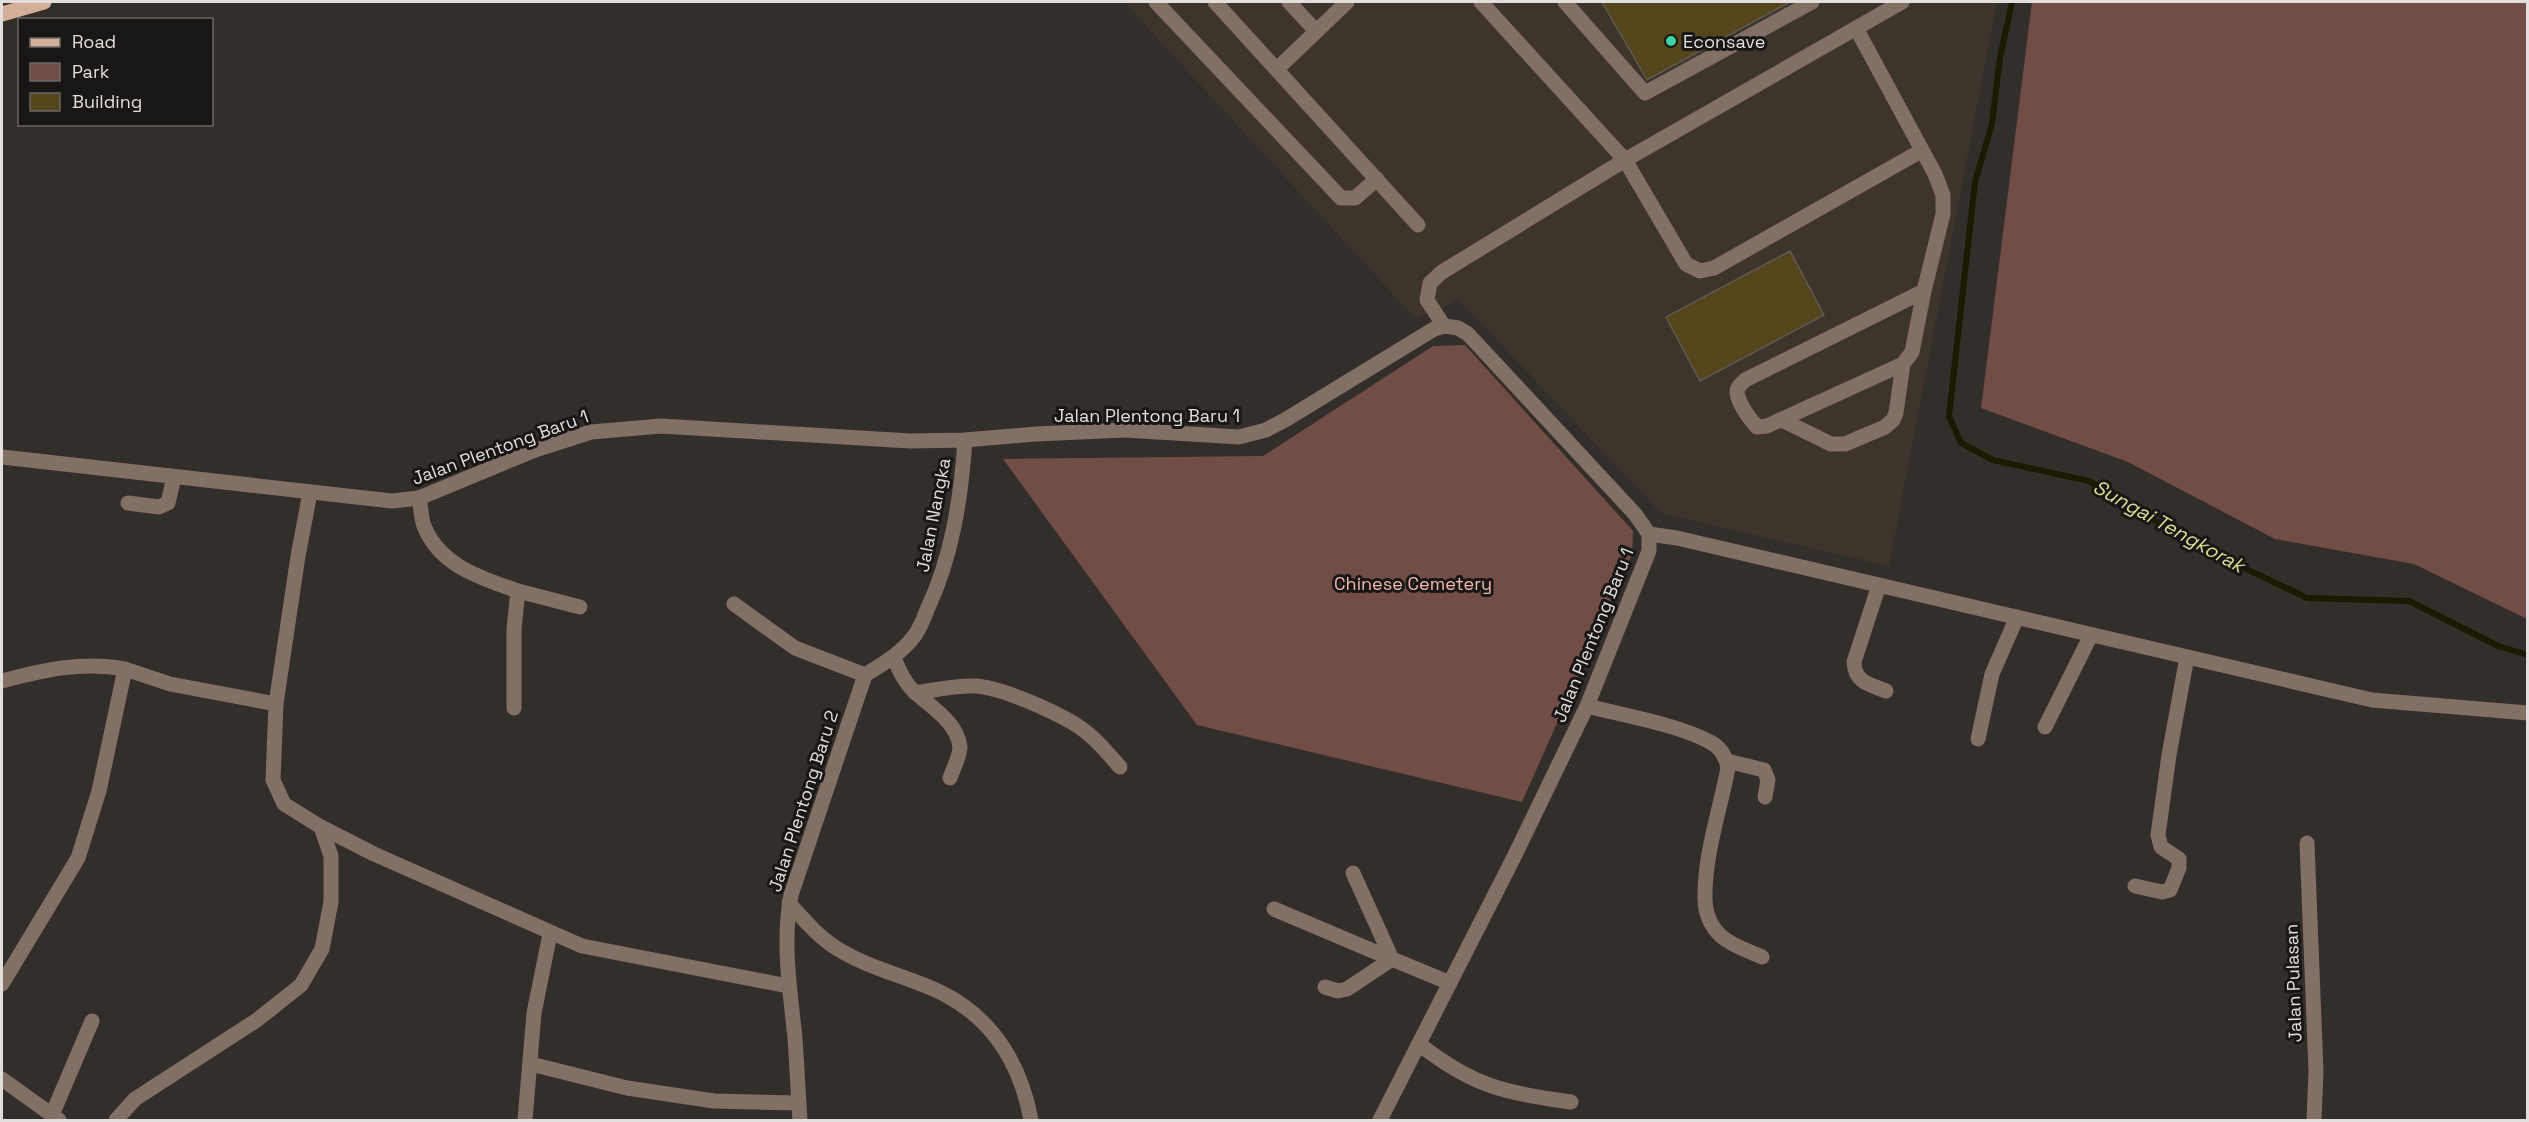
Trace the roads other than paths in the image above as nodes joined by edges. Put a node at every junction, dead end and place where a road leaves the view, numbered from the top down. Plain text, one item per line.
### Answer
1 (44, 2) edge
2 (1156, 2) edge
3 (1215, 2) edge
4 (1289, 2) edge
5 (1347, 2) edge
6 (1481, 2) edge
7 (1565, 2) edge
8 (1812, 2) edge
9 (1902, 2) edge
10 (2, 14) edge
11 (1856, 28) junction
12 (1315, 30) junction
13 (1277, 69) junction
14 (1921, 151) junction
15 (1625, 160) junction
16 (1377, 178) junction
17 (1418, 225) dead end
18 (1924, 291) junction
19 (1444, 326) junction
20 (1903, 364) junction
21 (1782, 420) junction
22 (965, 440) junction
23 (2, 457) edge
24 (174, 477) junction
25 (310, 493) junction
26 (419, 498) junction
27 (128, 503) dead end
28 (1649, 534) junction
29 (1879, 585) junction
30 (518, 591) junction
31 (734, 604) dead end
32 (580, 607) dead end
33 (2017, 617) junction
34 (2091, 635) junction
35 (2187, 657) junction
36 (894, 658) junction
37 (125, 669) junction
38 (865, 675) junction
39 (2, 681) edge
40 (1886, 691) dead end
41 (915, 693) junction
42 (276, 705) junction
43 (1587, 706) junction
44 (514, 708) dead end
45 (2528, 713) edge
46 (2045, 728) dead end
47 (1978, 739) dead end
48 (1727, 761) junction
49 (1120, 767) dead end
50 (950, 778) dead end
51 (1765, 796) dead end
52 (321, 826) junction
53 (2307, 843) dead end
54 (1353, 873) dead end
55 (2135, 886) dead end
56 (789, 903) junction
57 (1274, 909) dead end
58 (550, 934) junction
59 (1762, 957) dead end
60 (1392, 959) junction
61 (1450, 983) junction
62 (2, 984) edge
63 (788, 986) junction
64 (1325, 987) dead end
65 (92, 1021) dead end
66 (1419, 1044) junction
67 (531, 1064) junction
68 (2, 1078) edge
69 (1571, 1102) dead end
70 (799, 1103) junction
71 (56, 1118) edge
72 (116, 1120) edge
73 (525, 1120) edge
74 (800, 1120) edge
75 (1031, 1120) edge
76 (1380, 1120) edge
77 (2314, 1120) edge

1 - 10 main road
2 - 16 street
3 - 13 street
4 - 12 street
5 - 12 street
6 - 15 street
7 - 8 street
9 - 11 street
11 - 14 street
11 - 15 street
12 - 13 street
13 - 16 street
14 - 15 street
14 - 18 street
15 - 19 street
16 - 17 street
18 - 20 street
18 - 21 street
19 - 22 street, Jalan Plentong Baru 1
19 - 28 street, Jalan Plentong Baru 1
20 - 21 street
20 - 21 street
22 - 26 street, Jalan Plentong Baru 1
22 - 36 street, Jalan Nangka
23 - 24 street, Jalan Plentong Baru 1
24 - 25 street, Jalan Plentong Baru 1
24 - 27 street
25 - 26 street, Jalan Plentong Baru 1
25 - 42 street
26 - 30 street
28 - 29 street
28 - 43 street, Jalan Plentong Baru 1
29 - 33 street
29 - 40 street
30 - 32 street
30 - 44 street
31 - 38 street
33 - 34 street
33 - 47 street
34 - 35 street
34 - 46 street
35 - 45 street
35 - 55 street
36 - 38 street, Jalan Nangka
36 - 41 street
37 - 39 street
37 - 42 street
37 - 62 street
38 - 56 street, Jalan Plentong Baru 2
41 - 49 street
41 - 50 street
42 - 52 street
43 - 48 street
43 - 61 street, Jalan Plentong Baru 1
48 - 51 street
48 - 59 street
52 - 58 street
52 - 72 street
53 - 77 street, Jalan Pulasan
54 - 60 street
56 - 63 street, Jalan Plentong Baru 2
56 - 75 street
57 - 60 street
58 - 63 street
58 - 67 street
60 - 61 street
60 - 64 street
61 - 66 street, Jalan Plentong Baru 1
63 - 70 street, Jalan Plentong Baru 2
65 - 71 street
66 - 69 street
66 - 76 street, Jalan Plentong Baru 1
67 - 70 street
67 - 73 street
68 - 71 street
70 - 74 street, Jalan Plentong Baru 2

